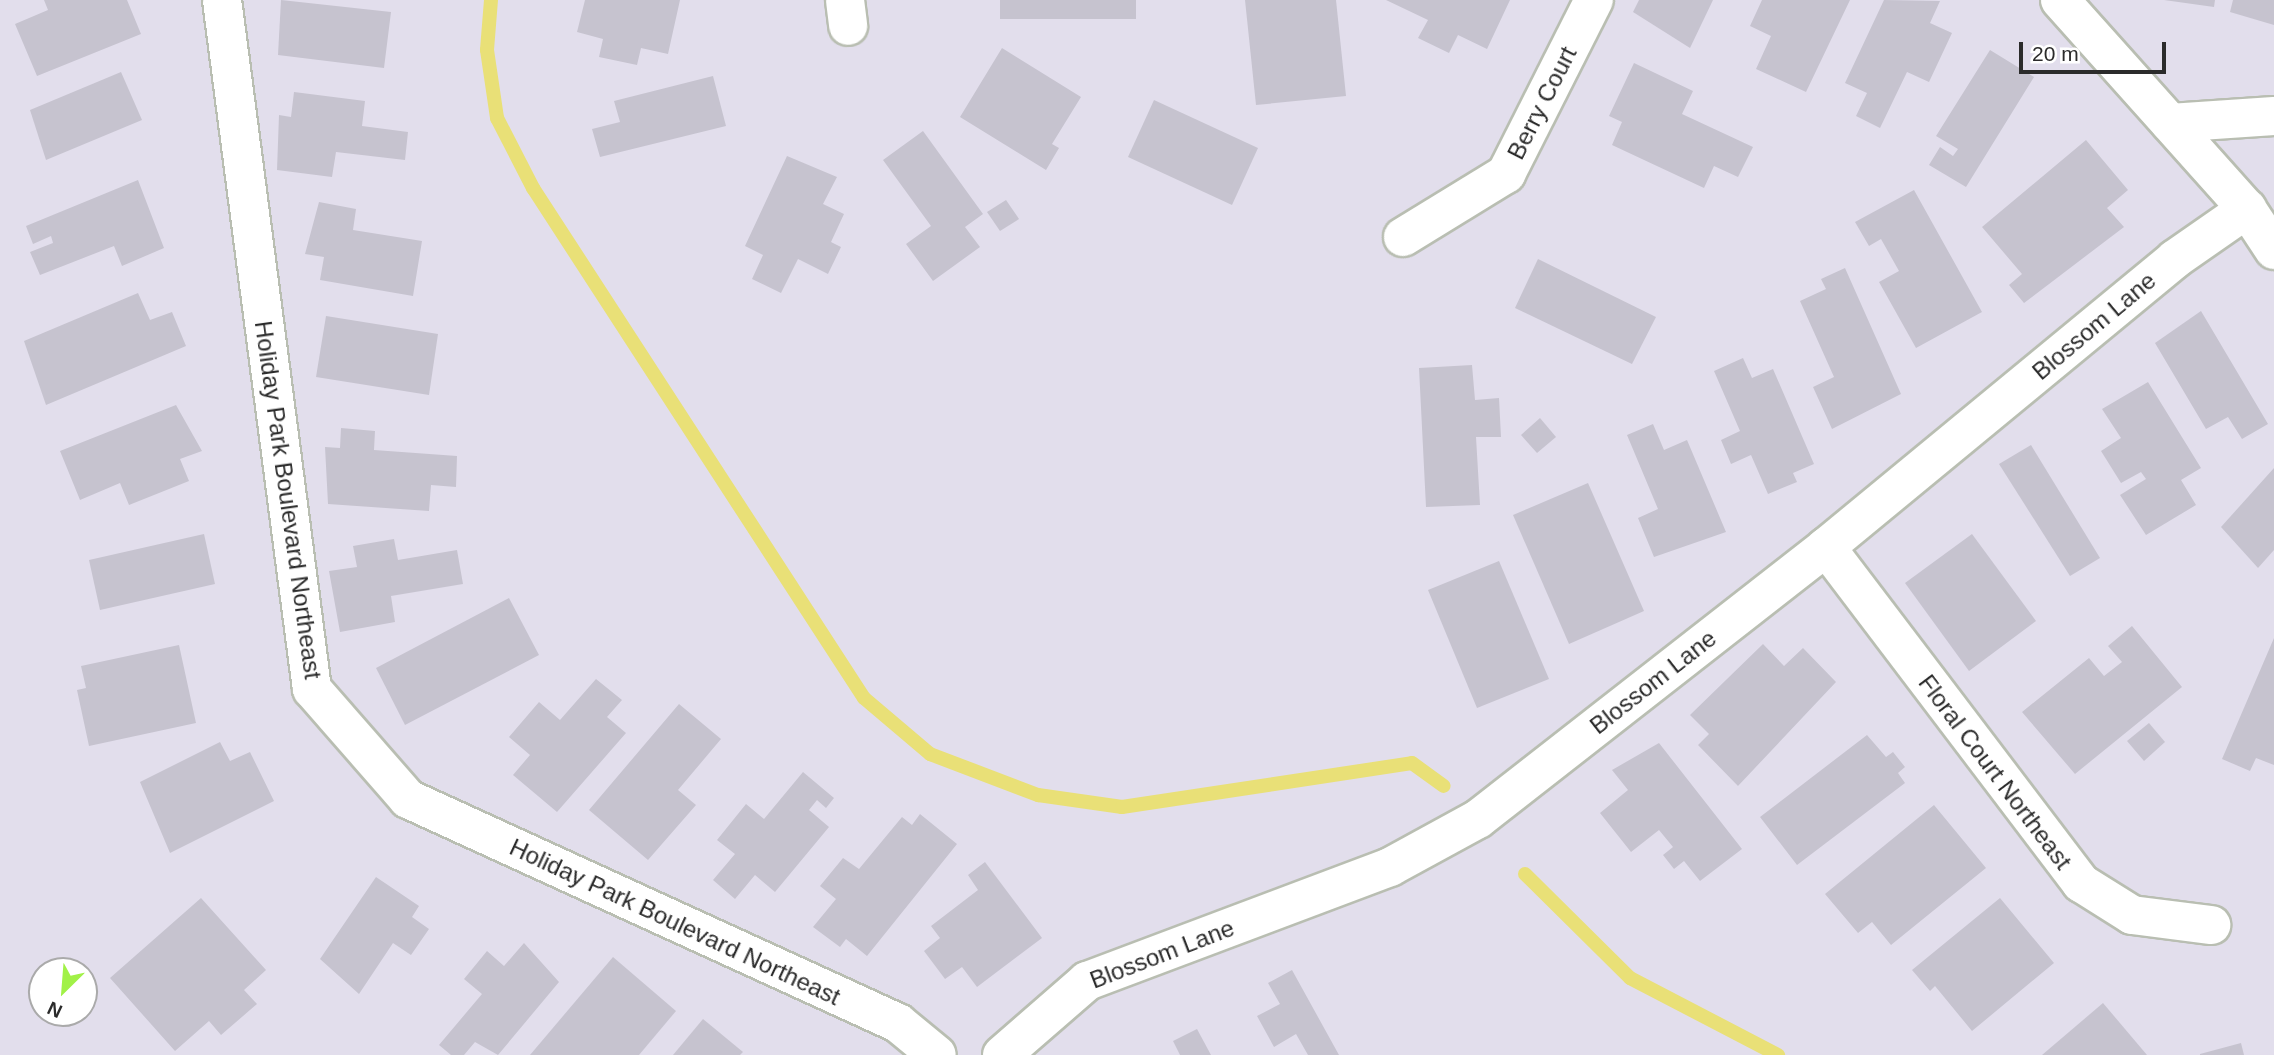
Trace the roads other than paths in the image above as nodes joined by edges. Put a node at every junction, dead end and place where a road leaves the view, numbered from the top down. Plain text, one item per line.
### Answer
1 (222, 0) edge
2 (1594, 0) edge
3 (2060, 0) edge
4 (2274, 116) edge
5 (2170, 123) junction
6 (2247, 209) junction
7 (1402, 237) dead end
8 (2274, 250) edge
9 (1826, 547) junction
10 (2211, 925) dead end
11 (937, 1055) edge
12 (1002, 1055) edge

1 - 11 street, Holiday Park Boulevard Northeast
2 - 7 street, Berry Court
3 - 5 street
4 - 5 street
5 - 6 street
6 - 8 street
6 - 9 street, Blossom Lane
9 - 10 street, Floral Court Northeast
9 - 12 street, Blossom Lane

